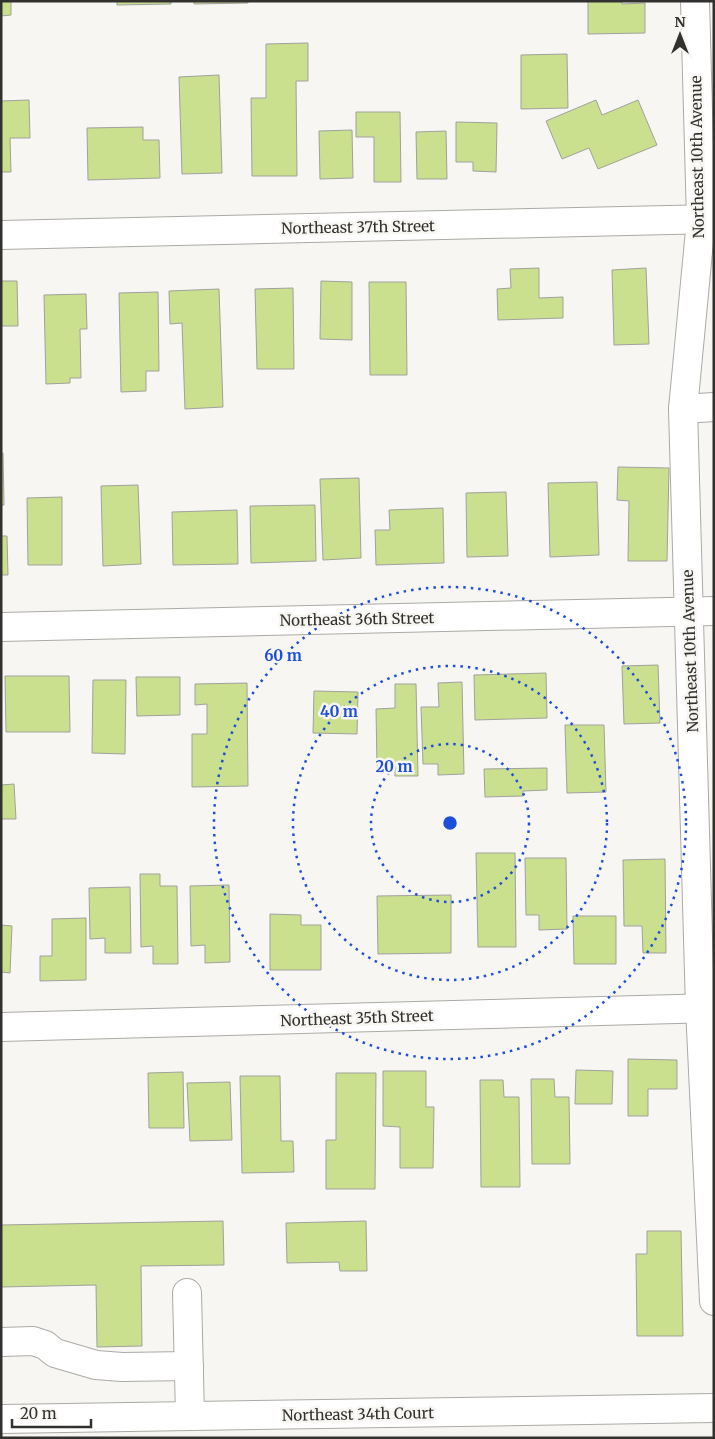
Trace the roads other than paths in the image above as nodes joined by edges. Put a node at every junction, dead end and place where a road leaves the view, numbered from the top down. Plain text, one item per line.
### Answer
1 (694, 1) edge
2 (707, 220) edge
3 (1, 235) edge
4 (714, 407) edge
5 (683, 409) junction
6 (701, 611) edge
7 (1, 627) edge
8 (707, 1008) edge
9 (1, 1027) edge
10 (187, 1293) dead end
11 (714, 1301) edge
12 (1, 1342) edge
13 (189, 1366) junction
14 (714, 1408) edge
15 (190, 1416) junction
16 (1, 1419) edge

1 - 2 street, Northeast 10th Avenue
2 - 3 street, Northeast 37th Street
2 - 5 street, Northeast 10th Avenue
4 - 5 street
5 - 6 street, Northeast 10th Avenue
6 - 7 street, Northeast 36th Street
6 - 8 street, Northeast 10th Avenue
8 - 9 street, Northeast 35th Street
8 - 11 street, Northeast 10th Avenue
10 - 13 street
12 - 13 street
13 - 15 street
14 - 15 street, Northeast 34th Court
15 - 16 street, Northeast 34th Court

